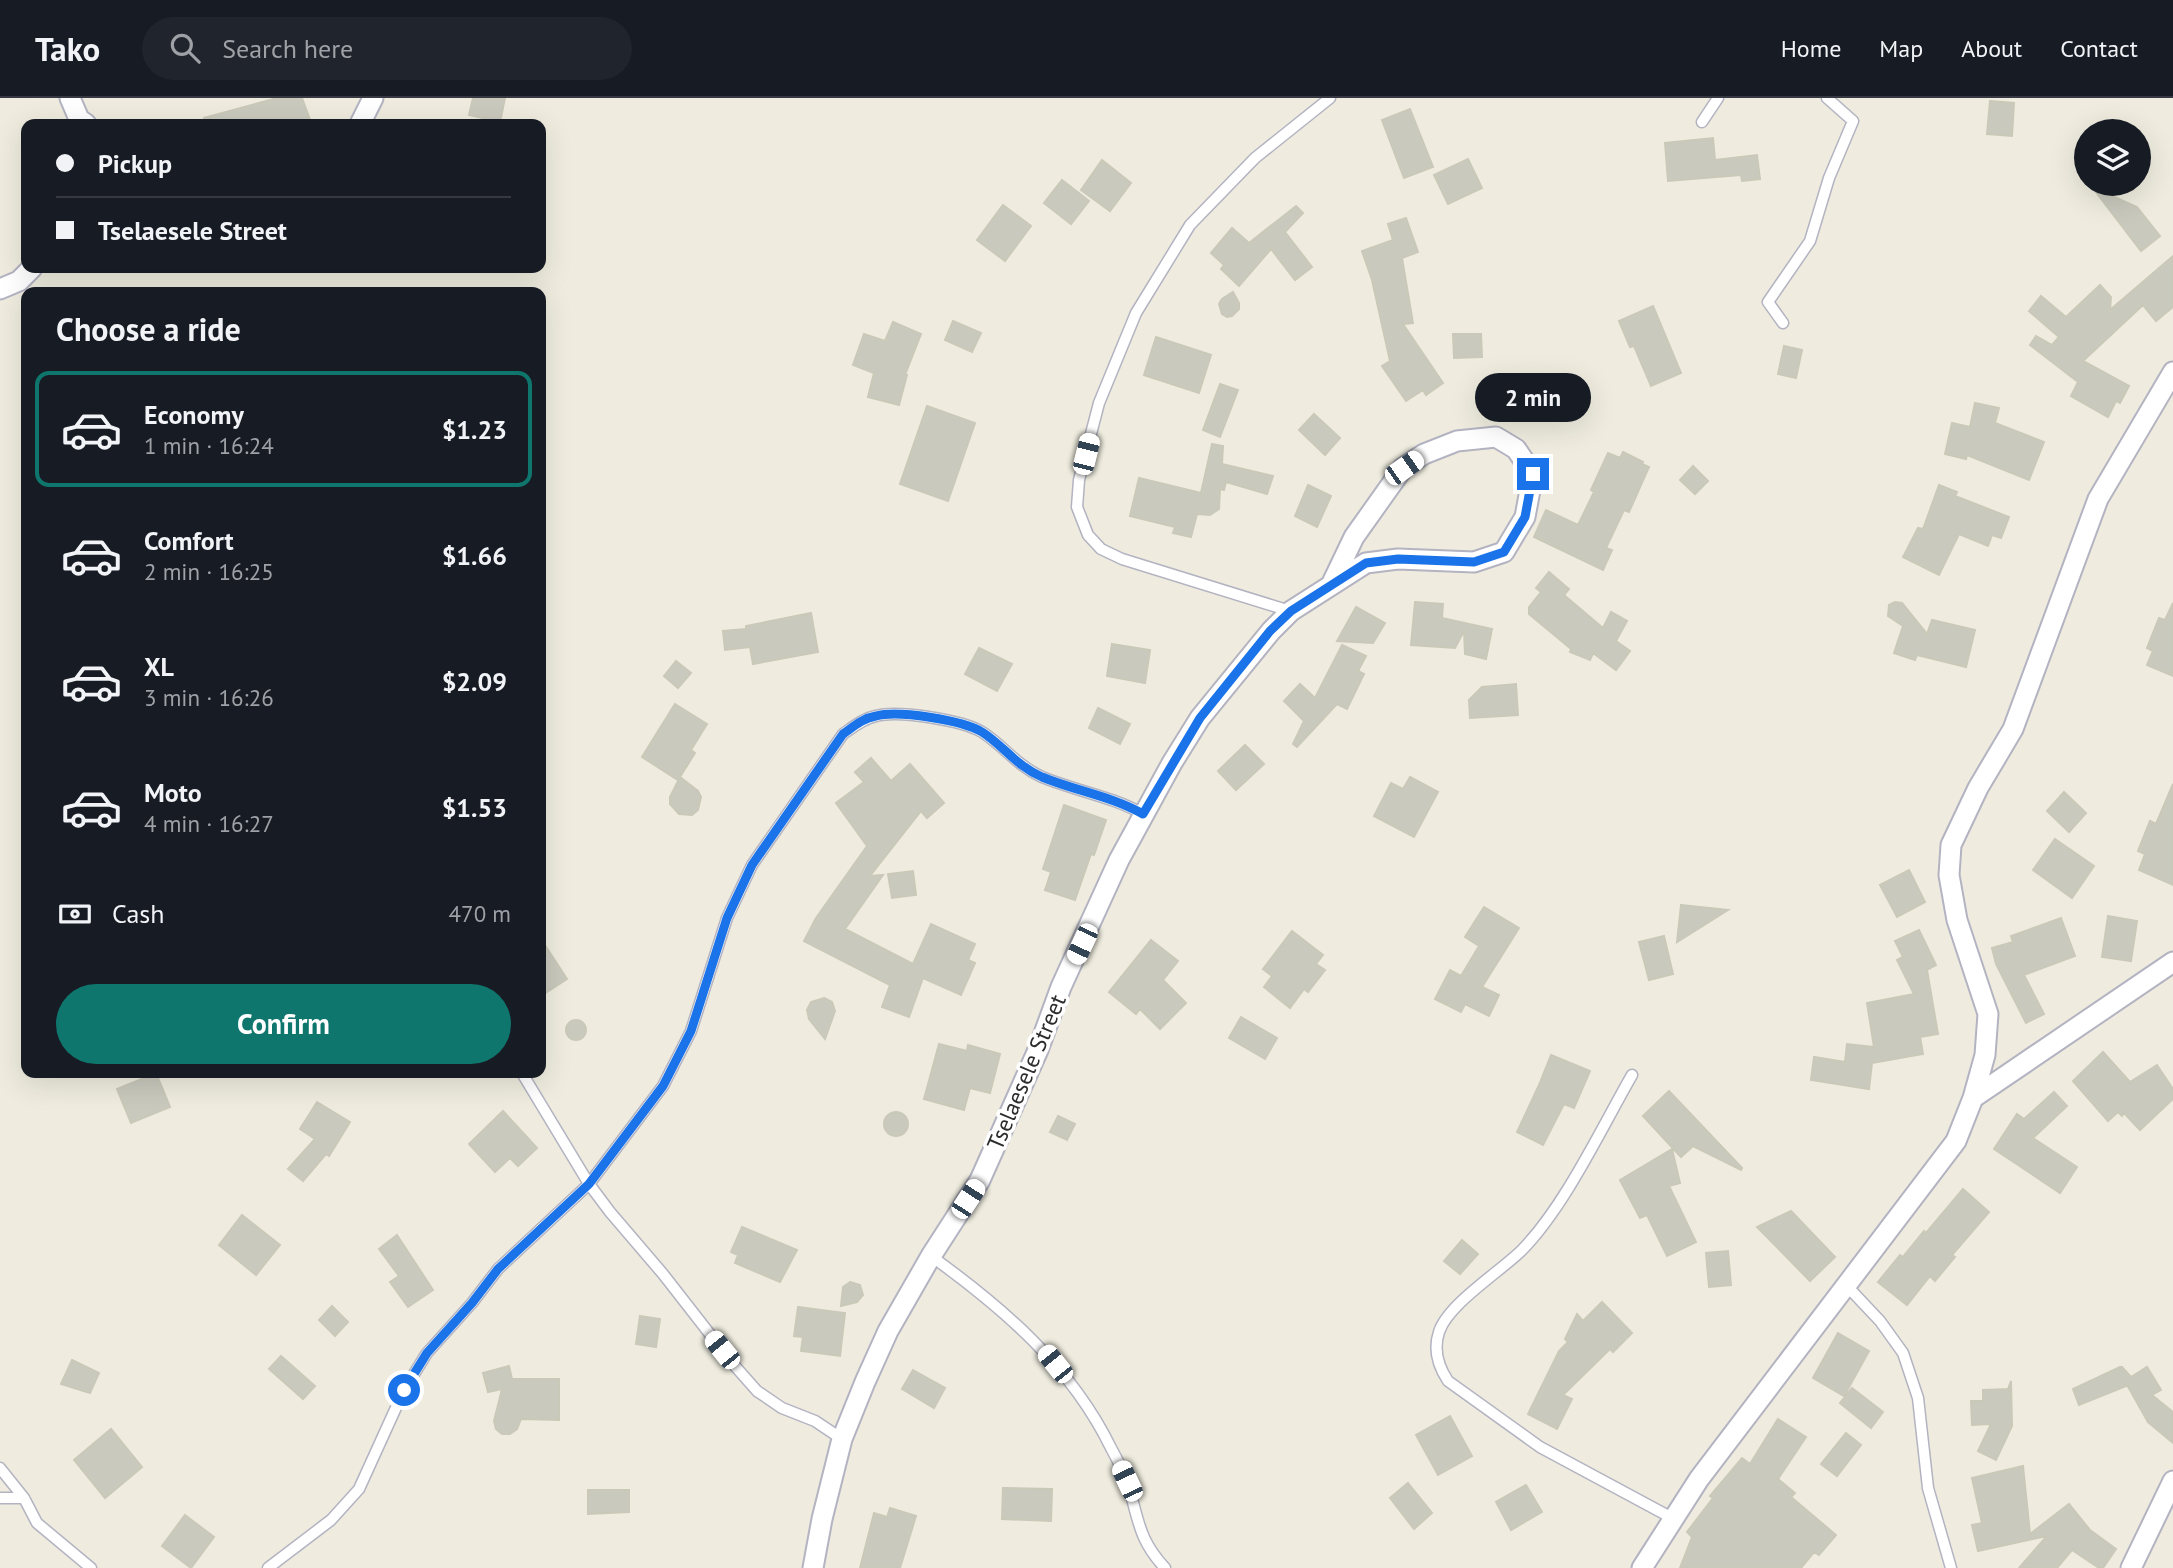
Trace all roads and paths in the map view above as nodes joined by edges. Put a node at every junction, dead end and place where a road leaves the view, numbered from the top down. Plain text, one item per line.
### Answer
1 (70, 98) edge
2 (373, 98) edge
3 (1330, 98) edge
4 (1718, 98) edge
5 (1827, 98) edge
6 (79, 119) edge
7 (362, 119) edge
8 (1702, 122) dead end
9 (27, 273) edge
10 (0, 289) edge
11 (1783, 323) dead end
12 (2173, 372) edge
13 (1332, 583) junction
14 (1291, 611) junction
15 (1143, 814) junction
16 (2173, 962) edge
17 (1632, 1074) dead end
18 (525, 1078) edge
19 (1973, 1098) junction
20 (589, 1184) junction
21 (931, 1256) junction
22 (1846, 1285) junction
23 (842, 1439) junction
24 (0, 1468) edge
25 (2173, 1481) edge
26 (0, 1498) edge
27 (24, 1498) junction
28 (1674, 1519) junction
29 (90, 1568) edge
30 (268, 1568) edge
31 (813, 1568) edge
32 (1165, 1568) edge
33 (1642, 1568) edge
34 (1951, 1568) edge
35 (2131, 1568) edge

1 - 6 street
2 - 7 street
3 - 14 lane
4 - 8 lane
5 - 11 lane
9 - 10 street
12 - 19 street
13 - 13 street, Tselaesele Street
13 - 14 street, Tselaesele Street
14 - 15 street, Tselaesele Street
15 - 20 lane
15 - 21 street, Tselaesele Street
16 - 19 street
17 - 28 lane
18 - 20 lane
19 - 22 street
20 - 23 lane
20 - 30 lane
21 - 23 street, Tselaesele Street
21 - 32 lane
22 - 28 street
22 - 34 lane
23 - 31 street, Tselaesele Street
24 - 27 lane
25 - 35 street
26 - 27 lane
27 - 29 lane
28 - 33 street

